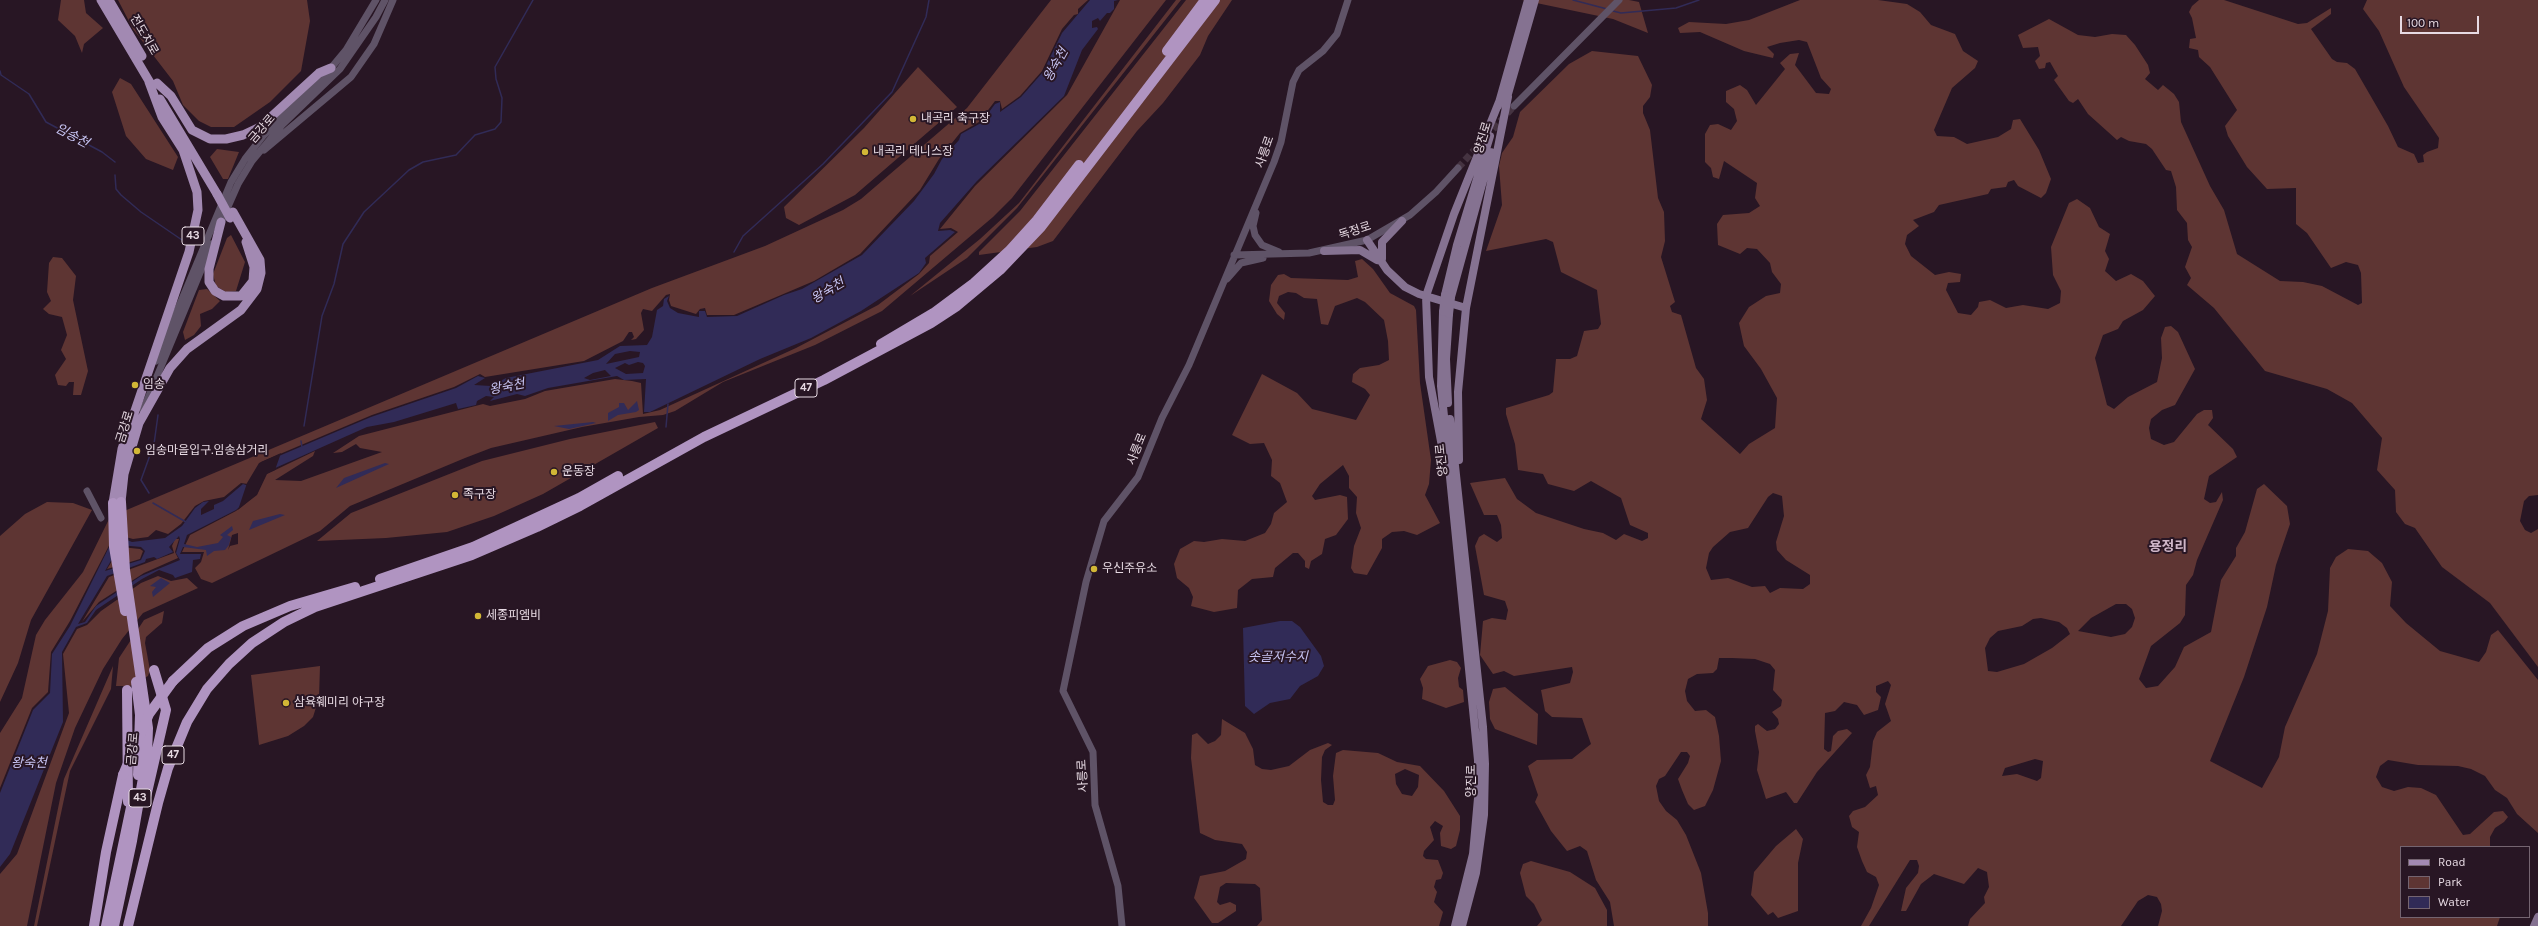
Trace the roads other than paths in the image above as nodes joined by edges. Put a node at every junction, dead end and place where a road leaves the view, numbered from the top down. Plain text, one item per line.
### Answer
1 (101, 0) edge
2 (109, 0) edge
3 (376, 0) edge
4 (385, 0) edge
5 (393, 0) edge
6 (1205, 0) edge
7 (1214, 0) edge
8 (1348, 0) edge
9 (1535, 0) edge
10 (1619, 0) edge
11 (1529, 6) edge
12 (348, 52) junction
13 (335, 66) junction
14 (153, 82) junction
15 (1508, 97) junction
16 (1499, 102) junction
17 (1514, 106) tunnel mouth
18 (252, 161) junction
19 (1458, 168) tunnel mouth
20 (1261, 194) junction
21 (232, 215) junction
22 (1402, 221) junction
23 (221, 222) junction
24 (1367, 240) junction
25 (1324, 251) junction
26 (1283, 254) junction
27 (1234, 255) junction
28 (1384, 266) junction
29 (1218, 293) junction
30 (1426, 296) junction
31 (1448, 296) junction
32 (1466, 308) junction
33 (1446, 313) junction
34 (141, 394) junction
35 (139, 423) junction
36 (87, 491) dead end
37 (117, 502) junction
38 (1453, 508) junction
39 (101, 518) dead end
40 (1461, 519) junction
41 (138, 670) junction
42 (154, 670) dead end
43 (127, 690) dead end
44 (127, 824) junction
45 (132, 841) junction
46 (2538, 917) edge
47 (94, 926) edge
48 (106, 926) edge
49 (114, 926) edge
50 (128, 926) edge
51 (1122, 926) edge
52 (1456, 926) edge
53 (1462, 926) edge
54 (2534, 926) edge

1 - 14 main road, 전도치로 / 43
2 - 14 main road, 전도치로 / 43
3 - 12 street, 금강로
4 - 12 street, 금강로
5 - 18 street
6 - 47 highway, 47, bridge
7 - 50 highway, 47
8 - 20 street, 사릉로
9 - 11 main road, 양진로
10 - 17 street
11 - 15 main road, 양진로
11 - 16 main road, 양진로
12 - 13 street, 금강로
13 - 14 main road
13 - 18 street, 금강로
13 - 34 street, 금강로
14 - 21 main road, bridge
14 - 34 main road, 43
15 - 31 main road, 양진로
15 - 32 main road
16 - 30 main road
16 - 31 main road, 양진로
18 - 23 street, 금강로
19 - 22 street, 독정로
20 - 26 street
20 - 27 street, 사릉로
21 - 23 main road
21 - 35 main road, 43
22 - 24 street, 독정로
22 - 28 main road
23 - 35 street, 금강로
24 - 25 street, 독정로
24 - 28 main road
25 - 26 street, 독정로
25 - 28 main road
26 - 27 street, 독정로
26 - 29 street
27 - 29 street, 사릉로
28 - 30 main road
29 - 51 street, 사릉로
30 - 32 main road
30 - 38 main road
31 - 33 main road, 양진로, bridge
32 - 40 main road
33 - 38 main road, 양진로
33 - 40 main road, 양진로
34 - 37 main road, 금강로 / 43
35 - 37 main road, 금강로 / 43
36 - 39 street
37 - 41 highway, 금강로 / 43
37 - 41 highway, 금강로 / 43
38 - 52 main road, 양진로
40 - 53 main road, 양진로
41 - 44 highway, 금강로 / 43
41 - 45 highway, 금강로 / 43
42 - 45 highway
43 - 44 highway
44 - 48 highway, 금강로 / 43
45 - 49 highway, 금강로 / 43
46 - 54 main road

